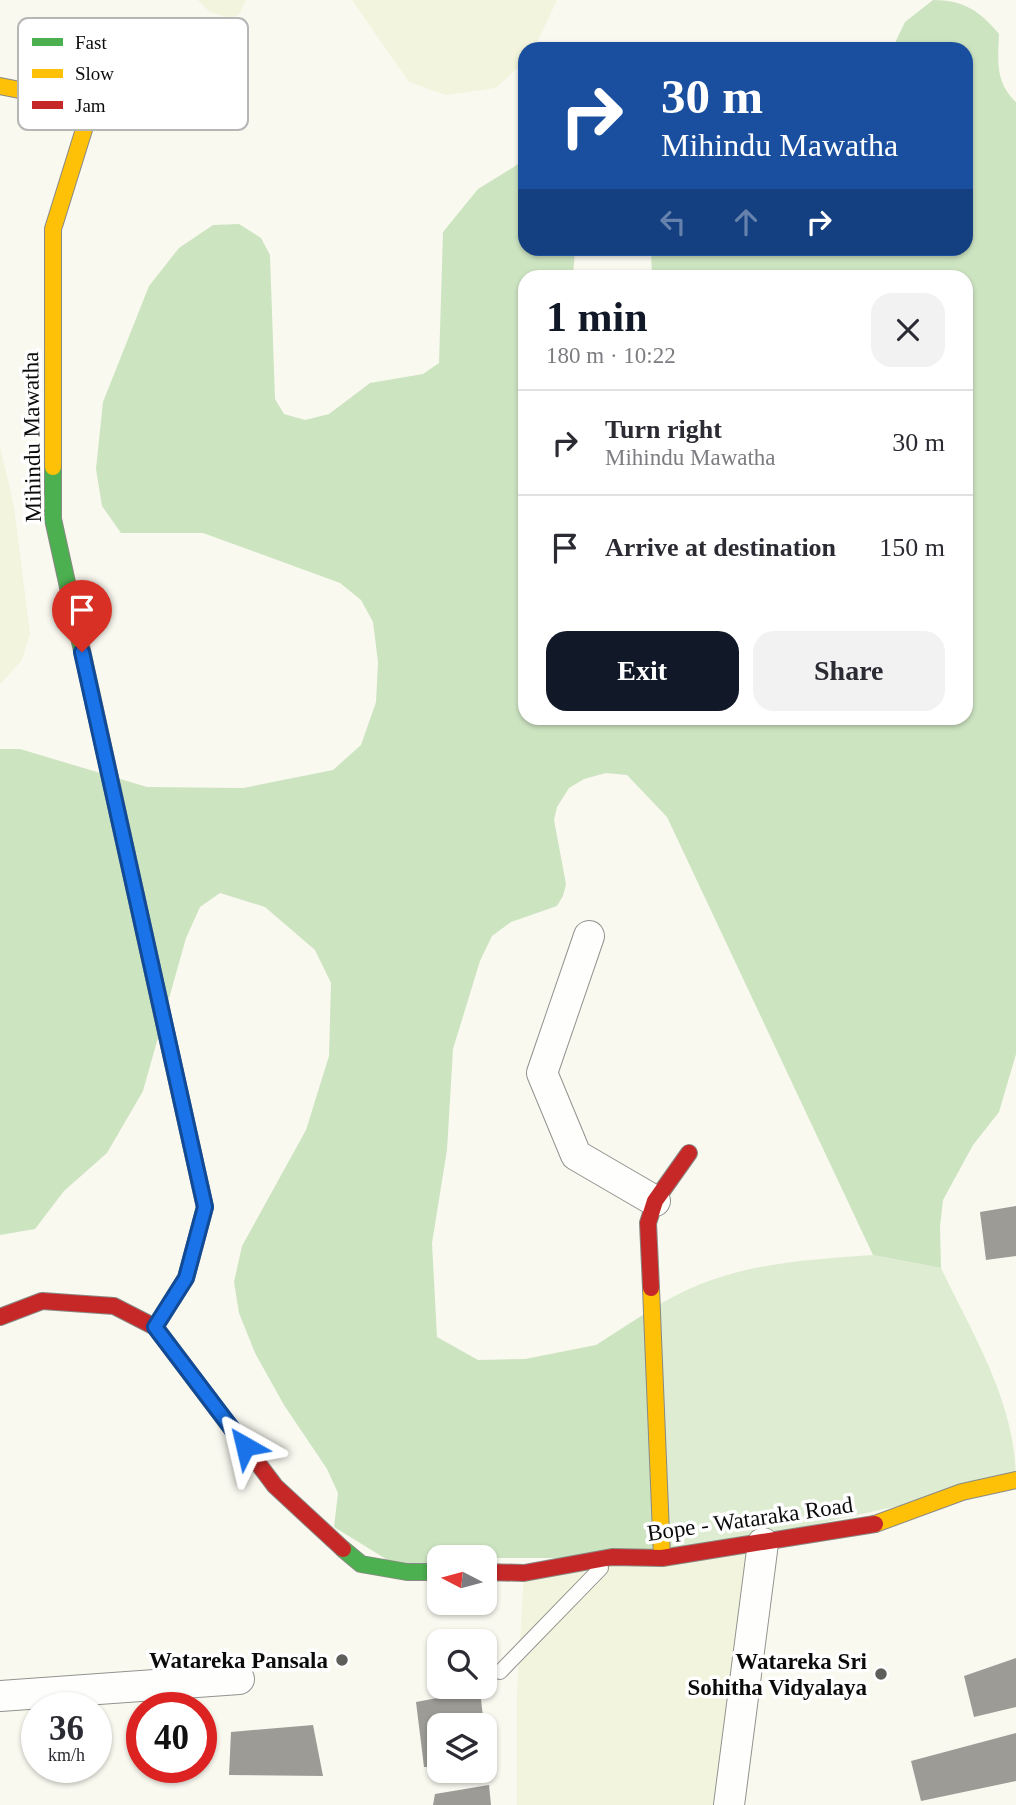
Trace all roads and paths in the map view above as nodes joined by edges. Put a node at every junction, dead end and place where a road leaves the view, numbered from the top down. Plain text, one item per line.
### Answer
1 (0, 86) edge
2 (18, 90) edge
3 (84, 130) edge
4 (589, 936) dead end
5 (690, 1153) dead end
6 (655, 1201) junction
7 (0, 1317) edge
8 (155, 1327) junction
9 (1016, 1480) edge
10 (763, 1543) junction
11 (612, 1557) junction
12 (662, 1558) junction
13 (427, 1572) edge
14 (497, 1572) edge
15 (500, 1672) dead end
16 (239, 1679) dead end
17 (0, 1696) edge
18 (729, 1805) edge

1 - 2 street, Mihindu Mawatha
3 - 8 street, Mihindu Mawatha
4 - 6 street
5 - 6 street
6 - 12 street
7 - 8 street
8 - 13 street
9 - 10 street, Bope - Wataraka Road
10 - 12 street, Bope - Wataraka Road
10 - 18 street
11 - 12 street, Bope - Wataraka Road
11 - 14 street, Bope - Wataraka Road
11 - 15 lane
16 - 17 street

